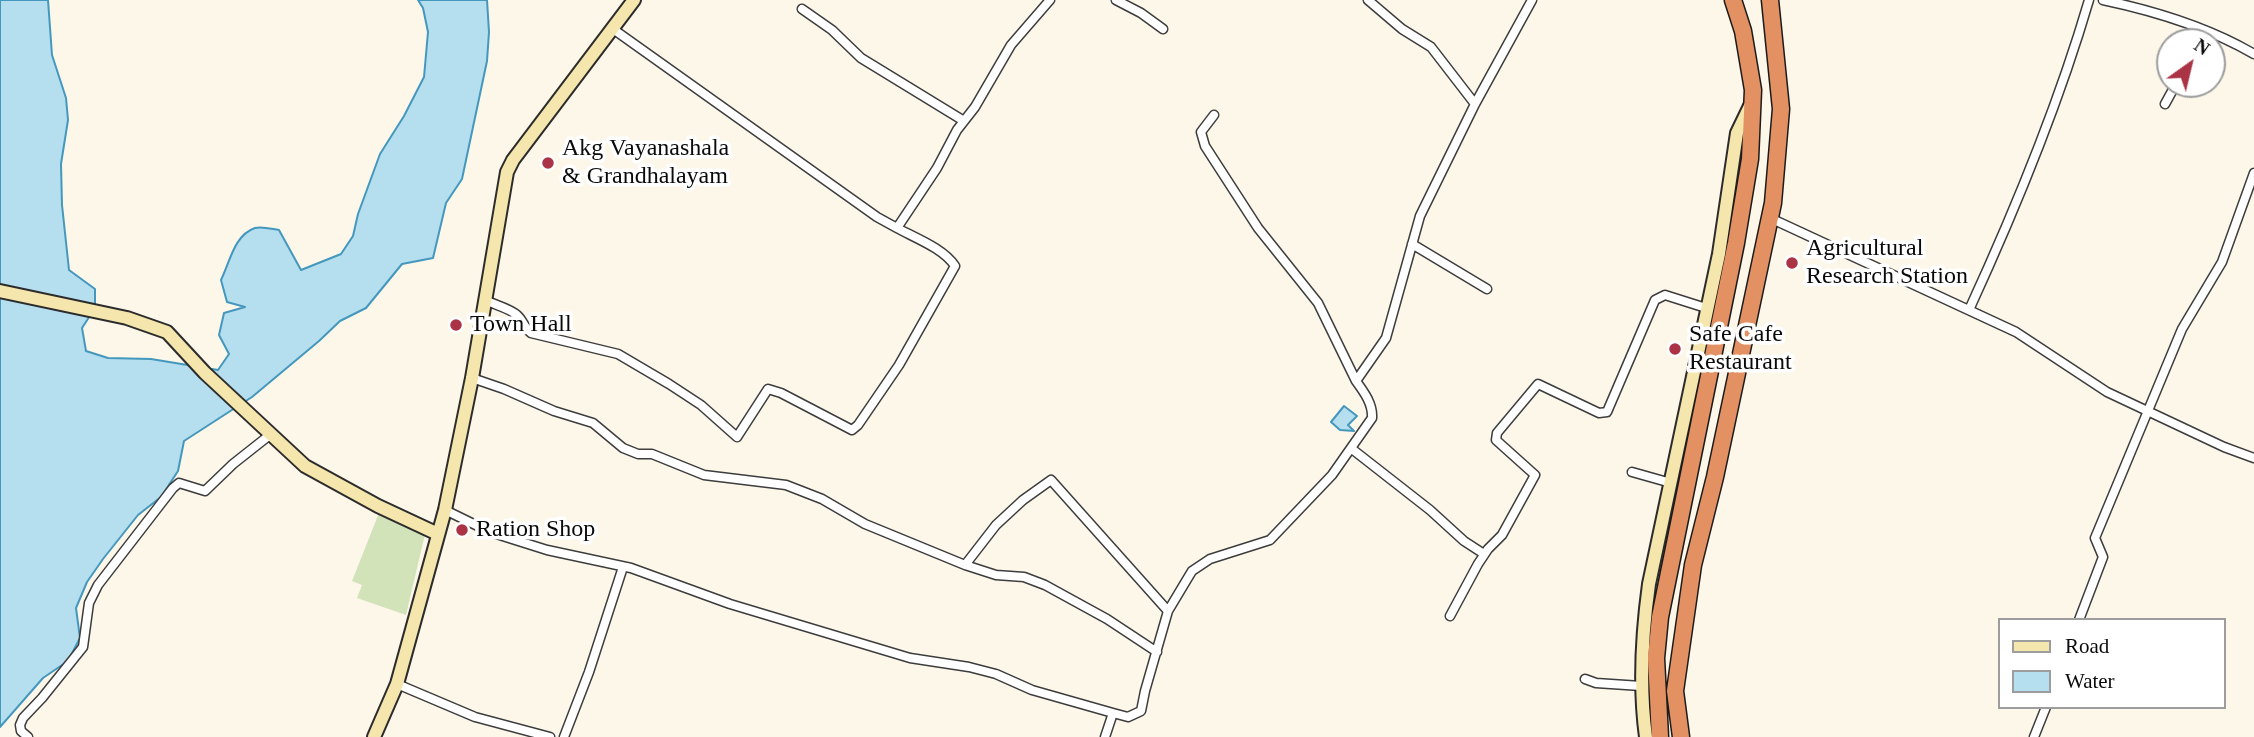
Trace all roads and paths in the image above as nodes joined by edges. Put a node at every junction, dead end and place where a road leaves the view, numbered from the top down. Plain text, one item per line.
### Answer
1 (634, 0) edge
2 (1050, 0) edge
3 (1116, 0) edge
4 (1368, 0) edge
5 (1532, 0) edge
6 (1733, 0) edge
7 (1770, 0) edge
8 (2090, 0) edge
9 (2103, 0) edge
10 (802, 9) dead end
11 (2197, 28) edge
12 (613, 29) junction
13 (1163, 29) dead end
14 (2226, 41) edge
15 (2254, 54) edge
16 (2168, 98) edge
17 (1752, 100) junction
18 (1475, 104) junction
19 (2165, 104) dead end
20 (1214, 115) dead end
21 (964, 121) junction
22 (2254, 173) edge
23 (1770, 218) junction
24 (897, 228) junction
25 (1412, 244) junction
26 (1487, 289) dead end
27 (0, 290) edge
28 (485, 300) junction
29 (1706, 308) junction
30 (1969, 310) junction
31 (472, 378) junction
32 (1356, 380) junction
33 (2147, 411) junction
34 (271, 434) junction
35 (1352, 449) junction
36 (2254, 458) edge
37 (1632, 472) dead end
38 (1671, 483) junction
39 (445, 510) junction
40 (438, 534) junction
41 (1484, 554) junction
42 (965, 565) junction
43 (623, 567) junction
44 (1168, 611) junction
45 (1450, 617) dead end
46 (2080, 618) edge
47 (1157, 652) junction
48 (1585, 679) dead end
49 (397, 684) junction
50 (1641, 686) junction
51 (2045, 709) edge
52 (1113, 713) junction
53 (28, 737) edge
54 (374, 737) edge
55 (550, 737) edge
56 (564, 737) edge
57 (1105, 737) edge
58 (1646, 737) edge
59 (1660, 737) edge
60 (1681, 737) edge
61 (2034, 737) edge

1 - 12 main road
2 - 21 street
3 - 13 street
4 - 18 street
5 - 18 street
6 - 17 highway
7 - 23 highway
8 - 30 street
9 - 11 street
10 - 21 street
12 - 24 street
12 - 28 main road
14 - 15 street
16 - 19 street
17 - 29 main road
17 - 59 highway
18 - 25 street
20 - 32 street
21 - 24 street
22 - 33 street
23 - 30 street
23 - 60 highway
24 - 28 street
25 - 26 street
25 - 32 street
27 - 34 main road
28 - 31 main road
29 - 38 main road
29 - 41 street
30 - 33 street
31 - 39 main road
31 - 42 street
32 - 35 street
33 - 36 street
33 - 46 street
34 - 40 main road
34 - 53 street
35 - 41 street
35 - 44 street
37 - 38 street
38 - 50 main road
39 - 40 main road
39 - 43 street
40 - 49 main road
41 - 45 street
42 - 44 street
42 - 47 street
43 - 52 street
43 - 56 street
44 - 47 street
47 - 52 street
48 - 50 street
49 - 54 main road
49 - 55 street
50 - 58 main road
51 - 61 street
52 - 57 street

